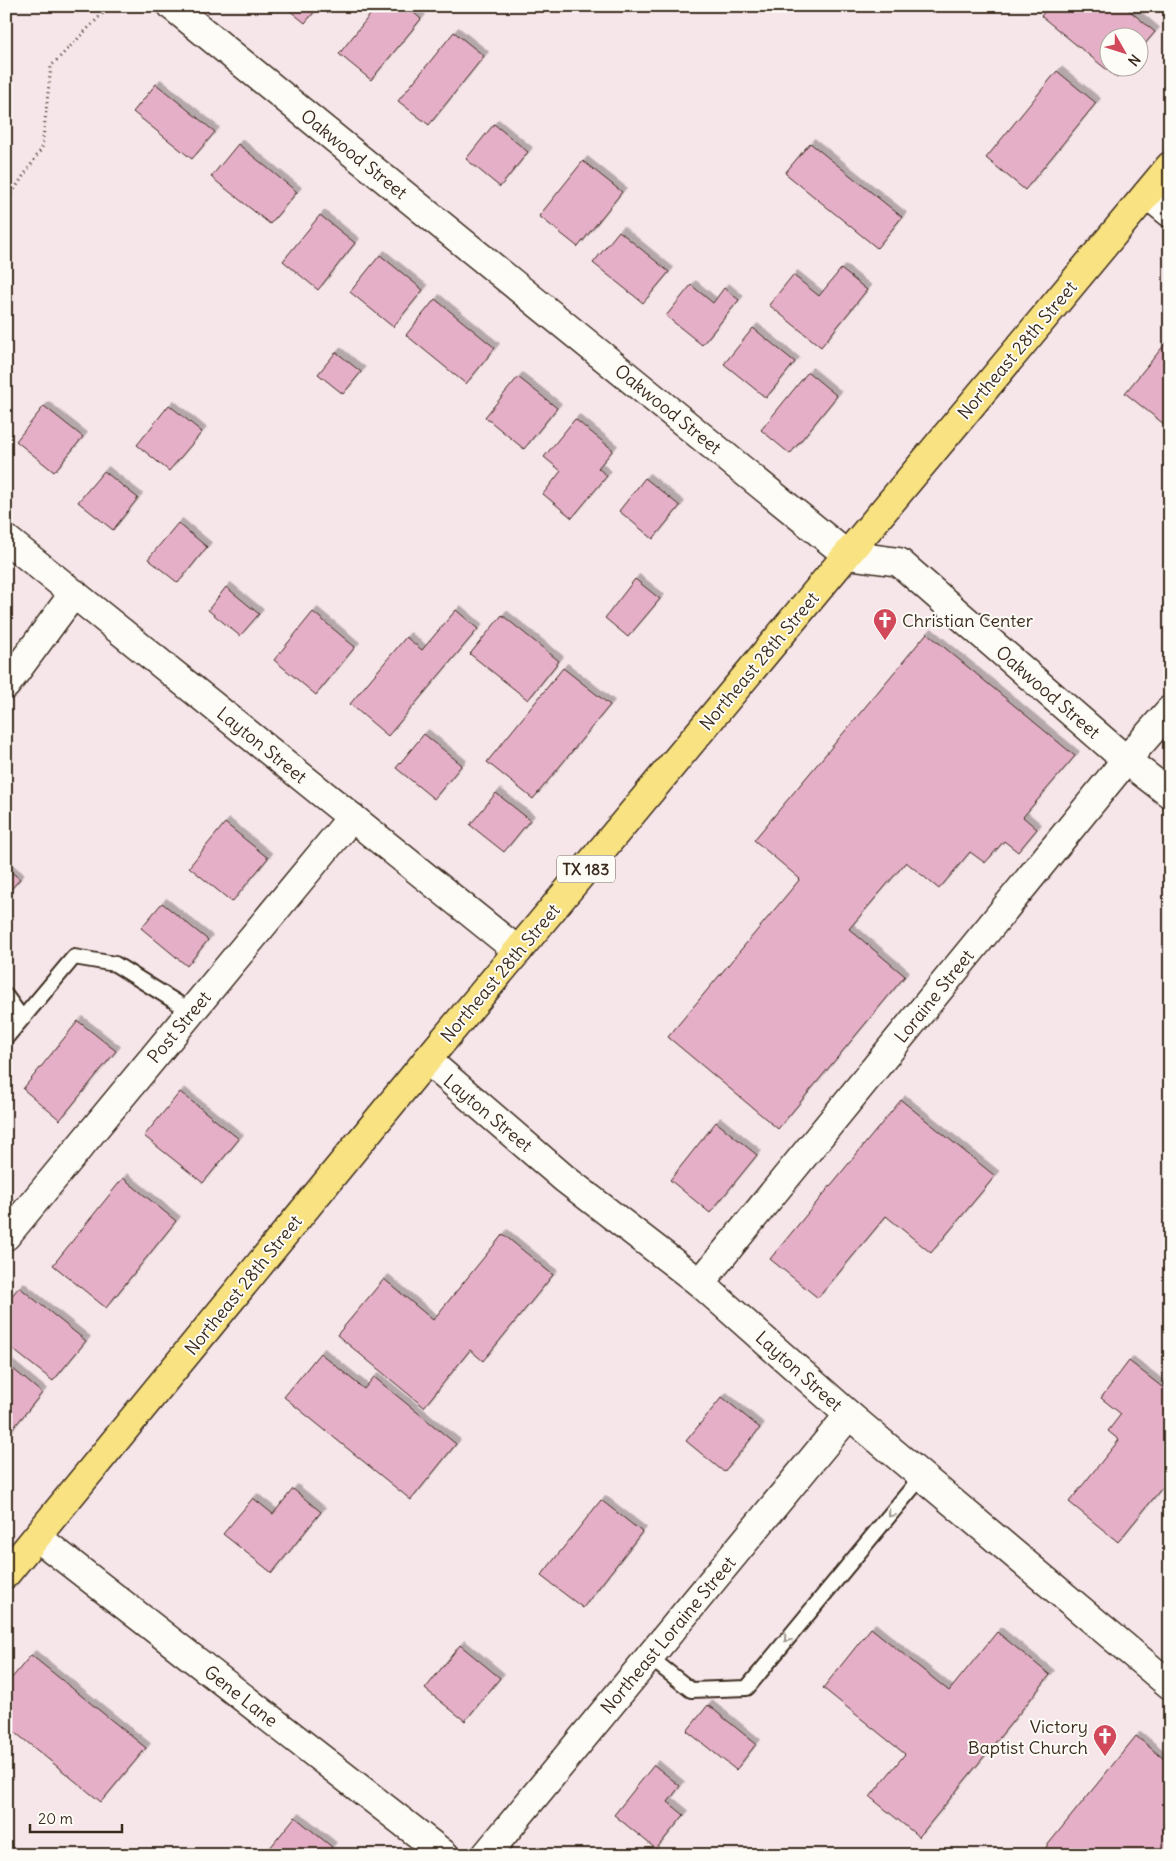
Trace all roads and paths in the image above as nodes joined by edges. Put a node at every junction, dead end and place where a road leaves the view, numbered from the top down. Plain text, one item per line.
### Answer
1 (110, 6) edge
2 (172, 6) edge
3 (1170, 166) edge
4 (1146, 194) junction
5 (6, 202) edge
6 (1170, 213) edge
7 (6, 231) edge
8 (6, 263) edge
9 (6, 539) edge
10 (847, 555) junction
11 (74, 593) junction
12 (6, 685) edge
13 (1170, 710) edge
14 (1126, 760) junction
15 (1170, 794) edge
16 (352, 817) junction
17 (518, 951) junction
18 (6, 996) edge
19 (192, 1012) junction
20 (22, 1018) junction
21 (6, 1038) edge
22 (427, 1060) junction
23 (6, 1236) edge
24 (700, 1283) junction
25 (849, 1415) junction
26 (922, 1476) junction
27 (37, 1537) junction
28 (6, 1574) edge
29 (649, 1657) junction
30 (1170, 1684) edge
31 (446, 1855) edge
32 (486, 1855) edge

1 - 5 path
2 - 10 street, Oakwood Street
3 - 4 main road, Northeast 28th Street / TX 183
4 - 6 street
4 - 10 main road, Northeast 28th Street / TX 183
7 - 8 path
9 - 11 street, Layton Street
10 - 14 street, Oakwood Street
10 - 17 main road, Northeast 28th Street / TX 183
11 - 12 street
11 - 16 street, Layton Street
13 - 14 street, Loraine Street
14 - 15 street, Oakwood Street
14 - 24 street, Loraine Street
16 - 17 street, Layton Street
16 - 19 street, Post Street
17 - 22 main road, Northeast 28th Street / TX 183
18 - 20 lane
19 - 20 lane
19 - 23 street, Post Street
20 - 21 lane
22 - 24 street, Layton Street
22 - 27 main road, Northeast 28th Street / TX 183
24 - 25 street, Layton Street
25 - 26 street, Layton Street
25 - 29 street, Northeast Loraine Street
26 -> 29 lane
26 - 30 street, Layton Street
27 - 28 main road, Northeast 28th Street / TX 183
27 - 31 street, Gene Lane
29 - 32 street, Northeast Loraine Street

